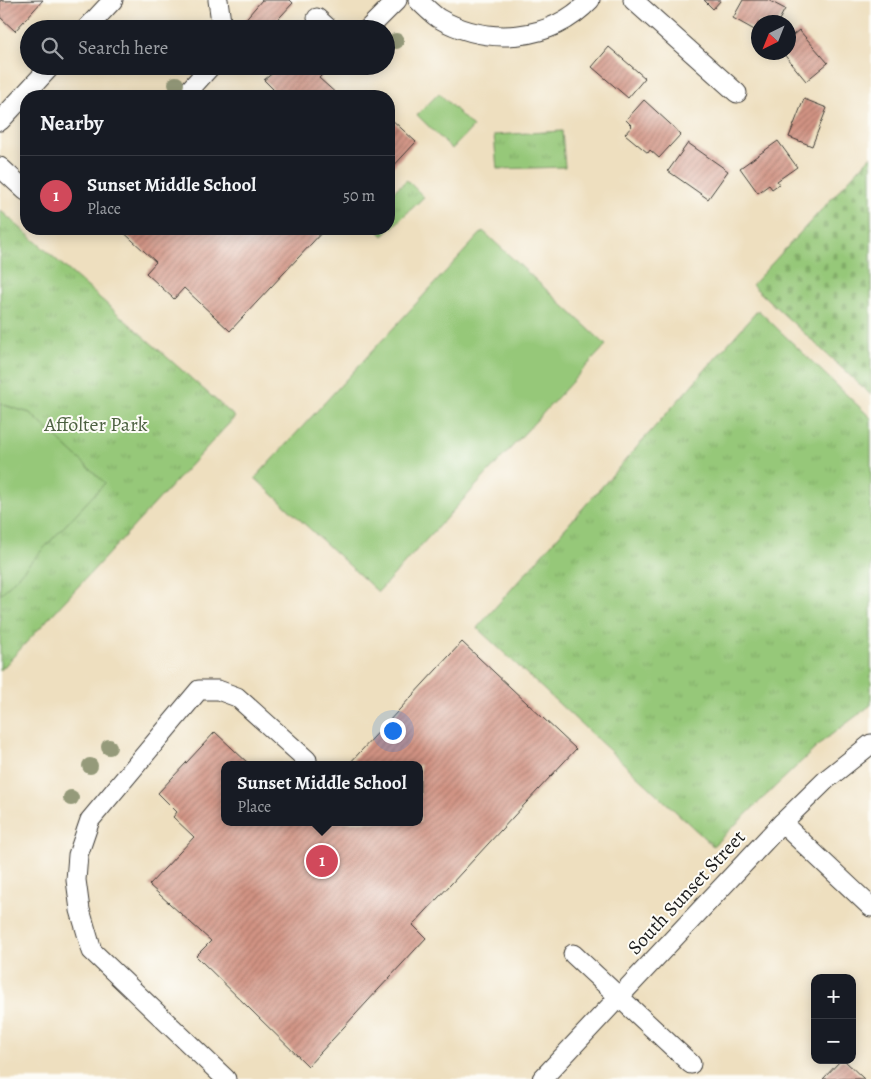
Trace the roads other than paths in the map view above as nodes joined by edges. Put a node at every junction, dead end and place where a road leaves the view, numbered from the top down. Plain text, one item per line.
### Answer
1 (112, 0) edge
2 (218, 0) edge
3 (397, 0) edge
4 (418, 0) edge
5 (590, 0) edge
6 (633, 0) edge
7 (94, 20) edge
8 (221, 20) edge
9 (377, 20) edge
10 (43, 75) edge
11 (203, 75) edge
12 (29, 90) edge
13 (189, 90) edge
14 (737, 93) dead end
15 (20, 99) edge
16 (0, 121) edge
17 (0, 167) edge
18 (20, 185) edge
19 (871, 744) edge
20 (307, 760) dead end
21 (782, 823) junction
22 (871, 907) edge
23 (573, 954) dead end
24 (619, 997) junction
25 (691, 1064) dead end
26 (226, 1079) edge
27 (542, 1079) edge

1 - 7 street
2 - 8 street
3 - 9 street
4 - 5 street
6 - 14 street
10 - 12 street
11 - 13 street
15 - 16 street
17 - 18 street
19 - 21 street, South Sunset Street
20 - 26 street
21 - 22 street
21 - 24 street, South Sunset Street
23 - 24 street
24 - 25 street
24 - 27 street, South Sunset Street

